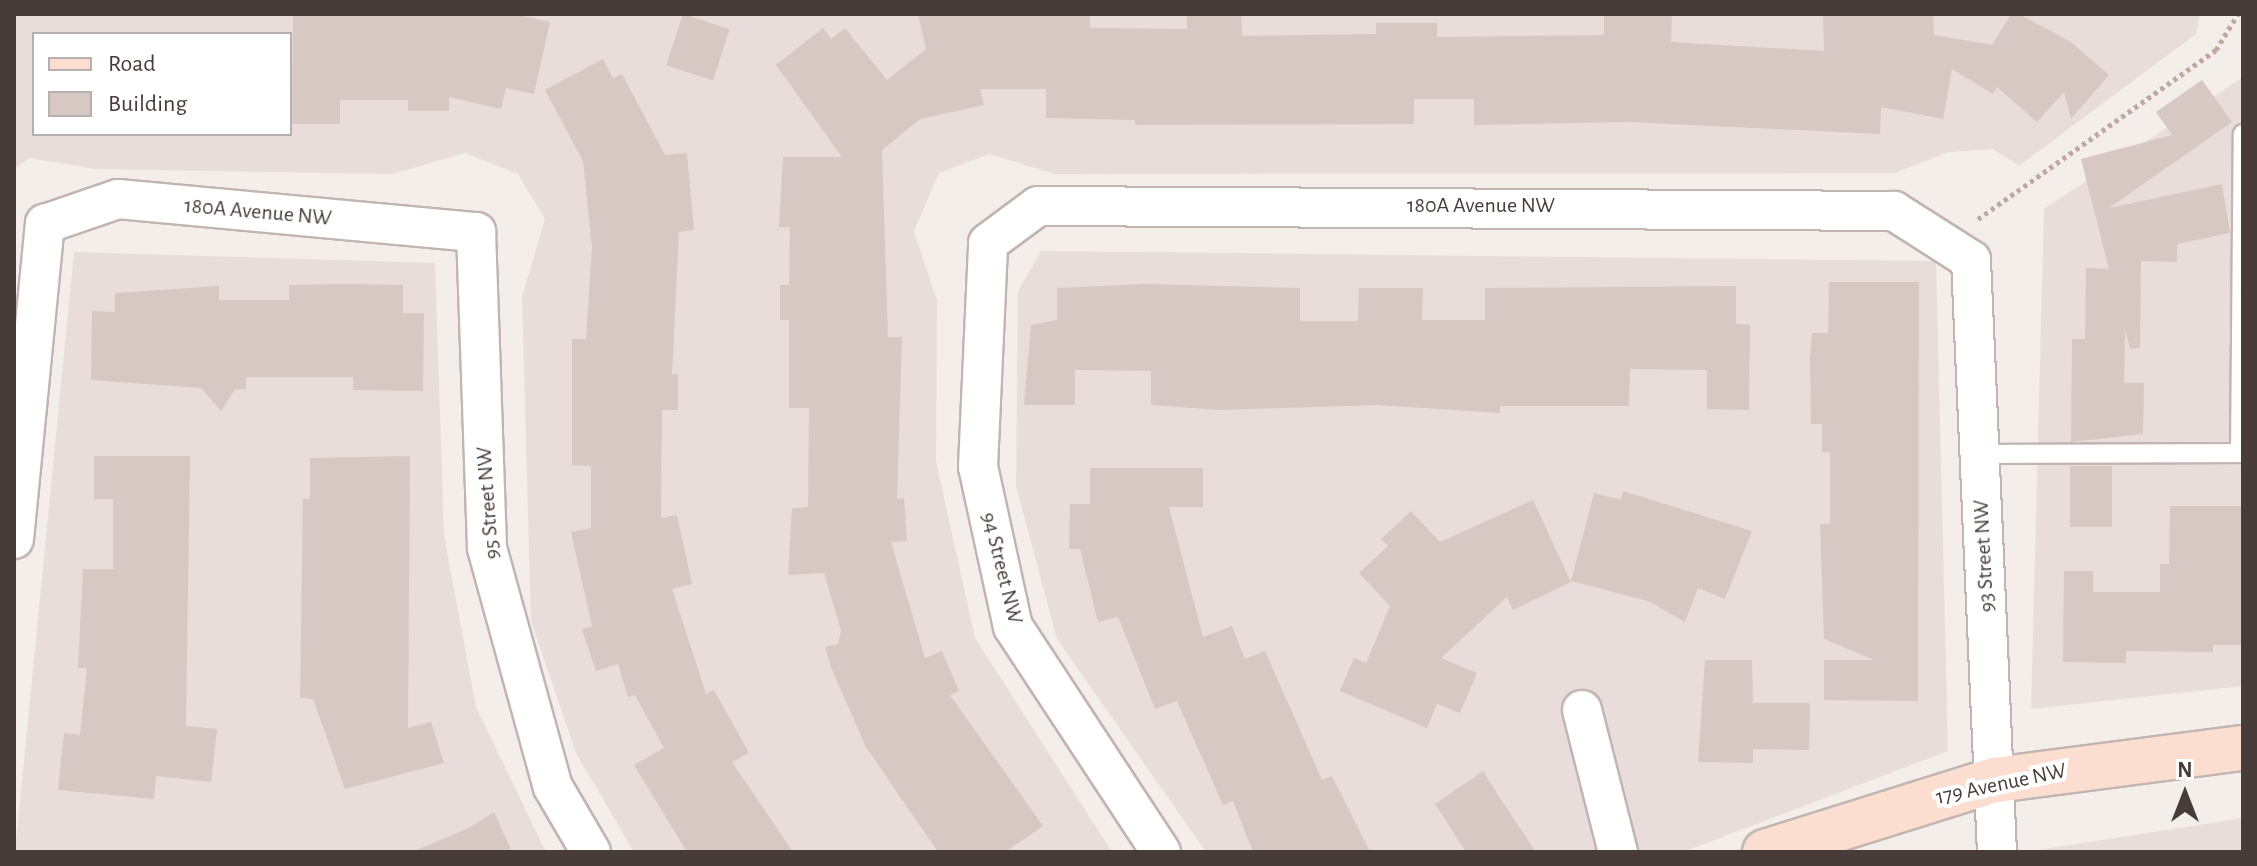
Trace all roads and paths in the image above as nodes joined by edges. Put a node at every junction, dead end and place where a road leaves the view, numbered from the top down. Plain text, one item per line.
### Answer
1 (2238, 14) edge
2 (2243, 134) edge
3 (476, 232) joint
4 (988, 243) joint
5 (1957, 252) junction
6 (2241, 452) edge
7 (1980, 454) junction
8 (14, 539) edge
9 (1582, 710) dead end
10 (2243, 748) edge
11 (1995, 780) junction
12 (591, 852) edge
13 (1161, 852) edge
14 (1618, 852) edge
15 (1765, 852) edge
16 (1997, 852) edge

1 - 5 path
2 - 6 lane
3 - 8 street, 180A Avenue NW
3 - 12 street, 95 Street NW
4 - 5 street, 180A Avenue NW
4 - 13 street, 94 Street NW
5 - 7 street, 93 Street NW
6 - 7 lane
7 - 11 street, 93 Street NW
9 - 14 street
10 - 11 street, 179 Avenue NW
11 - 15 street, 179 Avenue NW
11 - 16 street, 93 Street NW

